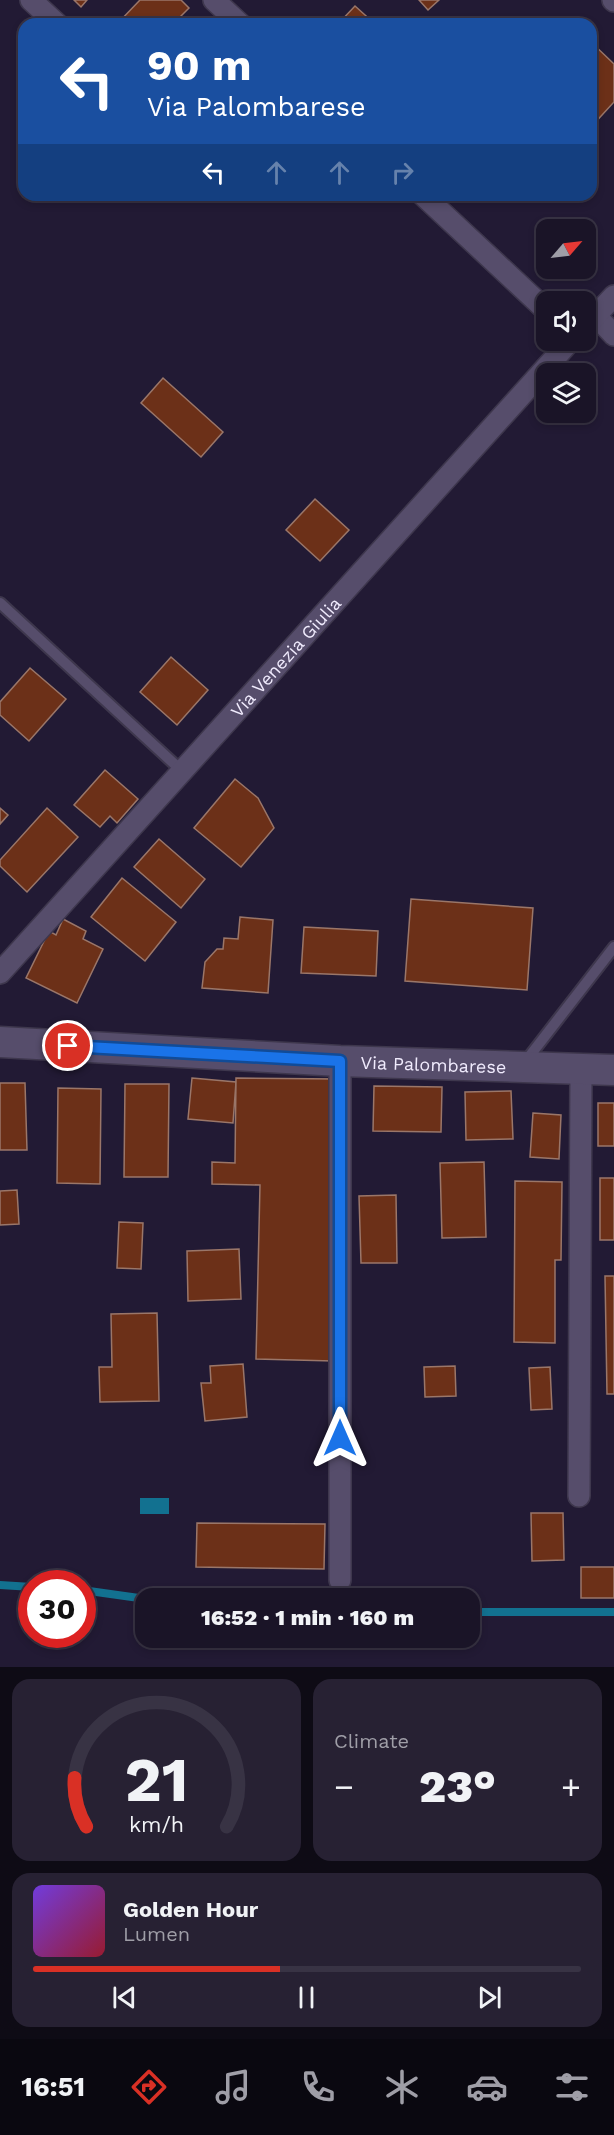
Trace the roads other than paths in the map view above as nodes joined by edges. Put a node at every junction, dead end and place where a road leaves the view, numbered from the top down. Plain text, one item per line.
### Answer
1 (31, 0) edge
2 (214, 0) edge
3 (50, 18) edge
4 (234, 18) edge
5 (429, 201) edge
6 (614, 296) edge
7 (536, 301) edge
8 (596, 315) edge
9 (596, 324) edge
10 (614, 335) edge
11 (562, 351) edge
12 (0, 603) edge
13 (183, 772) junction
14 (614, 947) edge
15 (0, 973) edge
16 (0, 1042) edge
17 (340, 1061) junction
18 (521, 1067) junction
19 (581, 1069) junction
20 (614, 1070) edge
21 (579, 1496) dead end
22 (340, 1580) dead end

1 - 3 street
2 - 4 street
5 - 7 street
6 - 8 street
9 - 10 street
11 - 13 street, Via Venezia Giulia
12 - 13 lane
13 - 15 street, Via Venezia Giulia
14 - 18 lane
16 - 17 main road, Via Palombarese
17 - 18 main road, Via Palombarese
17 - 22 street
18 - 19 main road, Via Palombarese
19 - 20 main road, Via Palombarese
19 - 21 street

